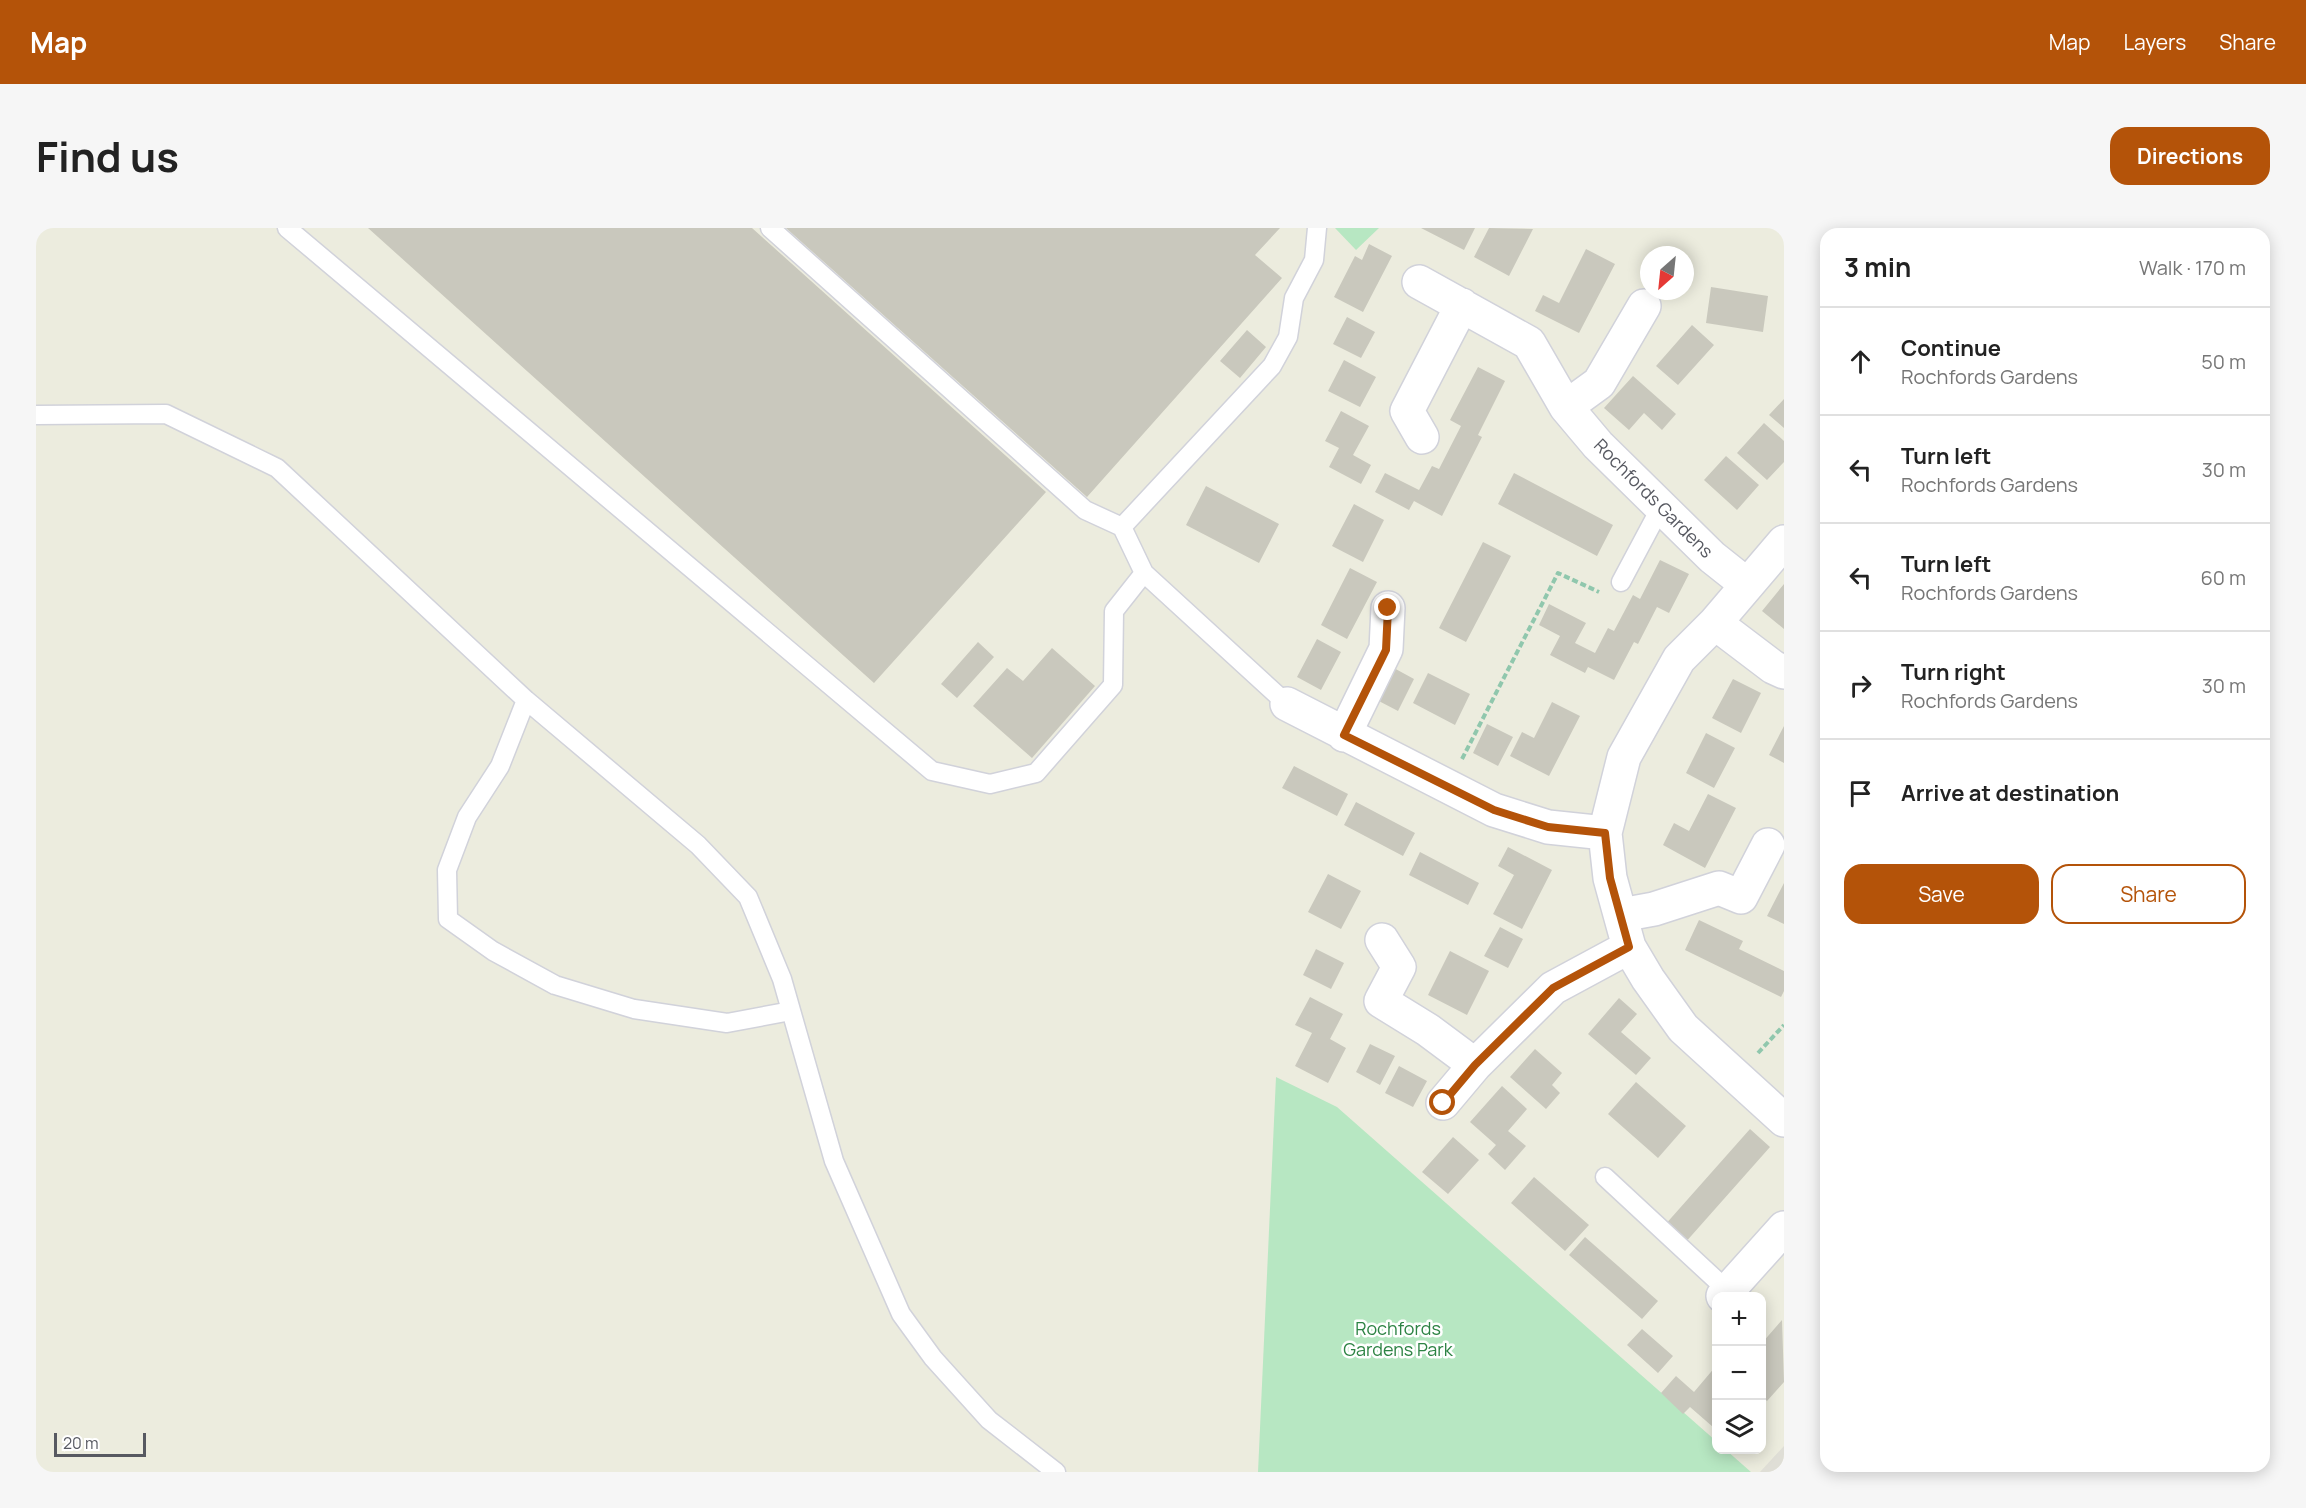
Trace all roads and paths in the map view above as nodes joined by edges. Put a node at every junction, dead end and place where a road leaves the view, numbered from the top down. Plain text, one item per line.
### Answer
1 (287, 228) edge
2 (770, 228) edge
3 (1317, 228) edge
4 (1419, 282) dead end
5 (1462, 305) junction
6 (1644, 306) dead end
7 (1566, 407) junction
8 (36, 416) edge
9 (1422, 437) dead end
10 (1662, 505) junction
11 (1122, 527) junction
12 (1784, 542) edge
13 (1144, 573) junction
14 (1622, 582) joint
15 (1746, 584) junction
16 (1388, 608) dead end
17 (1715, 623) junction
18 (1784, 672) edge
19 (526, 700) junction
20 (1287, 704) joint
21 (1344, 735) junction
22 (1448, 786) junction
23 (1605, 833) junction
24 (1768, 845) dead end
25 (1621, 915) junction
26 (1382, 940) dead end
27 (1629, 947) junction
28 (791, 1011) junction
29 (1784, 1025) edge
30 (1475, 1065) junction
31 (1735, 1077) junction
32 (1443, 1103) dead end
33 (1784, 1120) edge
34 (1605, 1177) dead end
35 (1784, 1228) edge
36 (1727, 1292) edge
37 (1712, 1293) edge
38 (1056, 1472) edge

1 - 13 lane
2 - 11 lane
3 - 11 lane
4 - 5 street, Rochfords Gardens
5 - 7 street, Rochfords Gardens
5 - 9 street
6 - 7 street
7 - 10 street, Rochfords Gardens
8 - 19 lane
10 - 14 lane
10 - 15 street, Rochfords Gardens
11 - 13 lane
12 - 15 street
13 - 20 lane
14 - 22 path
15 - 17 street
16 - 21 street
17 - 18 street
17 - 23 street
19 - 28 lane
19 - 28 lane
20 - 21 street
21 - 22 street
22 - 23 street
23 - 25 street
24 - 25 street
25 - 27 street
26 - 30 street
27 - 30 street
27 - 31 street
28 - 38 lane
29 - 31 path
30 - 32 street
31 - 33 street
34 - 37 lane
35 - 36 street

